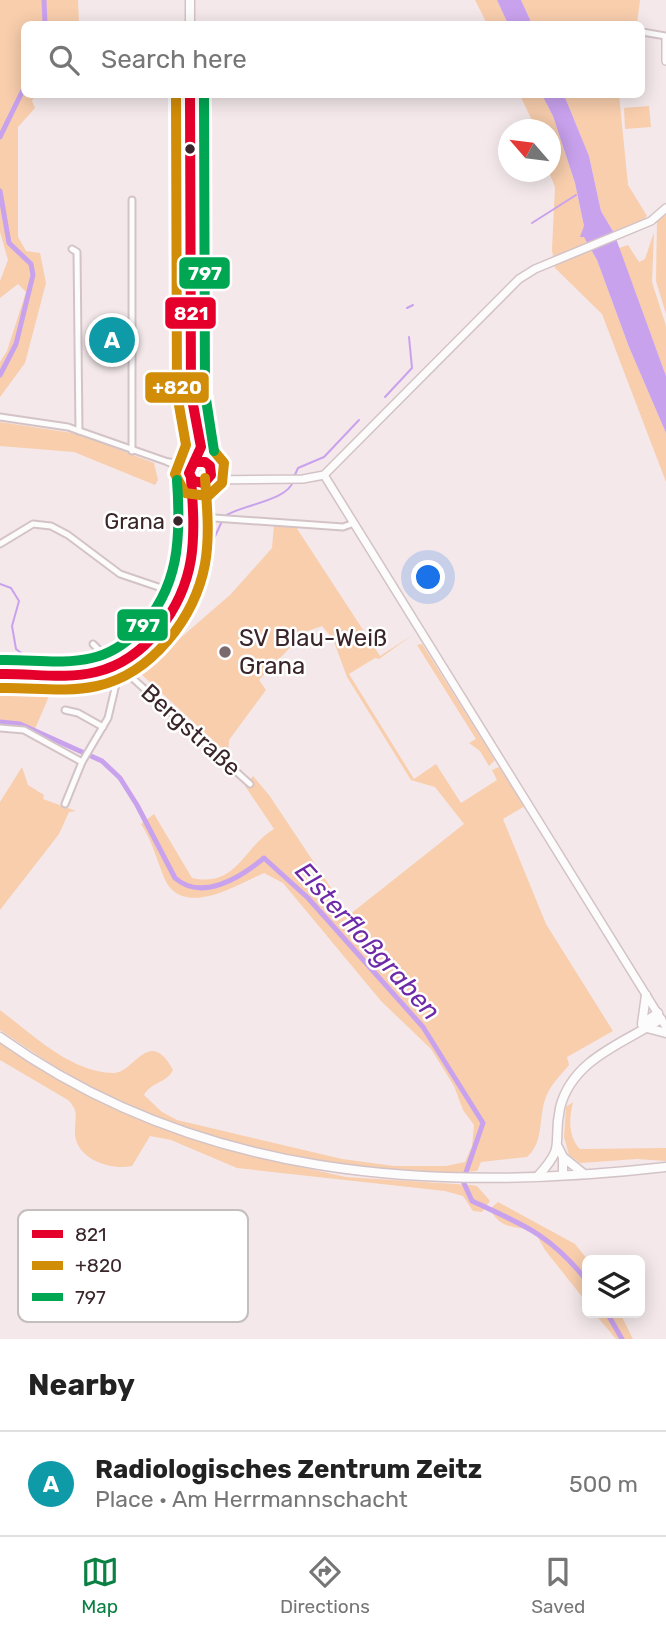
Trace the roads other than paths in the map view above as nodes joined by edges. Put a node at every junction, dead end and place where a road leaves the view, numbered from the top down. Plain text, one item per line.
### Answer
1 (190, 0) edge
2 (190, 21) edge
3 (645, 33) edge
4 (666, 37) edge
5 (666, 61) edge
6 (190, 98) edge
7 (132, 200) dead end
8 (666, 208) edge
9 (72, 249) dead end
10 (0, 417) edge
11 (79, 431) junction
12 (201, 447) junction
13 (132, 451) junction
14 (168, 462) junction
15 (195, 463) junction
16 (209, 467) junction
17 (324, 475) junction
18 (190, 476) junction
19 (225, 478) junction
20 (205, 481) junction
21 (191, 501) junction
22 (354, 523) junction
23 (0, 544) edge
24 (193, 546) junction
25 (179, 594) junction
26 (93, 643) dead end
27 (118, 665) junction
28 (0, 674) edge
29 (65, 710) dead end
30 (103, 727) junction
31 (0, 728) edge
32 (85, 756) junction
33 (250, 784) dead end
34 (65, 804) dead end
35 (646, 995) junction
36 (662, 1020) edge
37 (642, 1028) junction
38 (666, 1033) edge
39 (0, 1037) edge
40 (559, 1157) junction
41 (666, 1167) edge
42 (584, 1174) junction
43 (560, 1175) junction
44 (538, 1176) junction

1 - 2 main road
3 - 4 street
4 - 5 main road
6 - 12 main road
7 - 13 street
8 - 17 main road
9 - 11 street
10 - 11 street
11 - 13 street
12 - 15 main road
12 - 16 main road
13 - 14 street
14 - 15 street
14 - 18 street
15 - 16 main road
15 - 18 main road
16 - 19 main road
16 - 20 main road
17 - 19 main road
17 - 22 main road
18 - 20 main road
18 - 21 main road
19 - 20 main road
20 - 21 main road
21 - 24 main road
22 - 24 street
22 - 35 main road
23 - 25 street
24 - 25 main road
25 - 27 main road
26 - 27 street
27 - 28 main road
27 - 30 street, Bergstraße
27 - 33 street, Bergstraße
29 - 30 street
30 - 32 street, Bergstraße
31 - 32 street
32 - 34 street, Bergstraße
35 - 36 main road
35 - 37 main road
36 - 37 main road
37 - 38 main road
37 - 40 main road
39 - 44 main road
40 - 42 main road
40 - 43 main road
40 - 44 main road
41 - 42 main road
42 - 43 main road
43 - 44 main road

